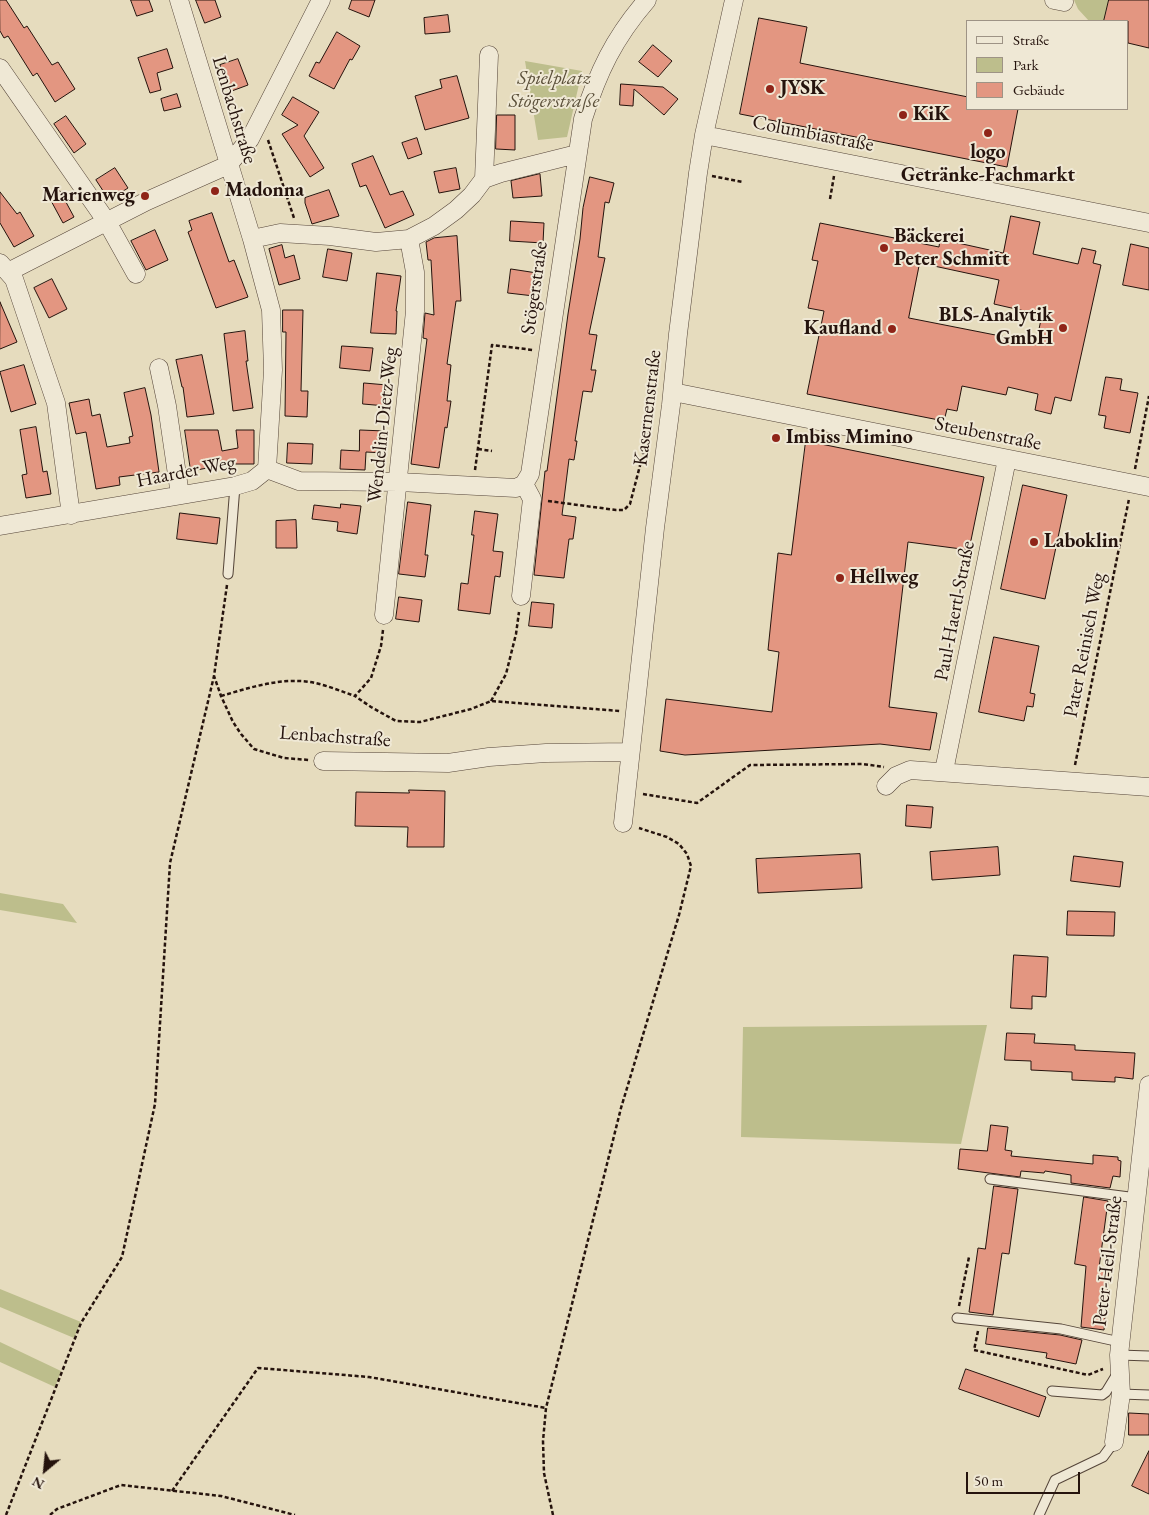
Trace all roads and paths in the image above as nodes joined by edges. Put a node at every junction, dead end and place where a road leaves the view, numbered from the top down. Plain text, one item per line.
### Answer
1 (179, 0) edge
2 (321, 0) edge
3 (647, 0) edge
4 (734, 0) edge
5 (489, 55) dead end
6 (0, 68) edge
7 (261, 119) junction
8 (704, 135) junction
9 (576, 154) junction
10 (228, 165) junction
11 (698, 173) junction
12 (484, 179) junction
13 (743, 182) dead end
14 (832, 186) dead end
15 (830, 199) dead end
16 (106, 222) junction
17 (1149, 223) edge
18 (299, 233) junction
19 (252, 239) junction
20 (409, 239) junction
21 (4, 267) edge
22 (136, 274) dead end
23 (548, 352) junction
24 (158, 368) dead end
25 (673, 392) junction
26 (1149, 396) edge
27 (652, 421) dead end
28 (478, 448) junction
29 (492, 451) dead end
30 (1007, 459) junction
31 (267, 470) junction
32 (399, 482) junction
33 (1140, 485) edge
34 (236, 486) junction
35 (473, 486) junction
36 (528, 491) junction
37 (180, 495) junction
38 (71, 515) junction
39 (0, 526) edge
40 (228, 574) joint
41 (521, 596) joint
42 (384, 615) joint
43 (214, 676) junction
44 (221, 696) junction
45 (355, 696) junction
46 (491, 701) junction
47 (634, 712) junction
48 (630, 752) junction
49 (323, 761) joint
50 (910, 770) junction
51 (944, 771) junction
52 (1072, 781) junction
53 (886, 786) dead end
54 (1149, 787) edge
55 (626, 791) junction
56 (624, 823) joint
57 (1149, 1085) edge
58 (990, 1178) dead end
59 (1137, 1198) junction
60 (969, 1257) dead end
61 (957, 1318) joint
62 (980, 1320) junction
63 (1149, 1356) edge
64 (1119, 1358) junction
65 (1052, 1391) dead end
66 (1121, 1394) junction
67 (1149, 1395) edge
68 (546, 1408) junction
69 (1114, 1442) joint
70 (172, 1490) junction
71 (6, 1515) edge
72 (50, 1515) edge
73 (295, 1515) edge
74 (553, 1515) edge
75 (1039, 1515) edge

1 - 10 street, Lenbachstraße
2 - 7 street
3 - 9 street, Stögerstraße
4 - 8 street, Kasernenstraße
5 - 12 street
6 - 16 street
7 - 10 street
7 - 18 path
8 - 11 street, Kasernenstraße
8 - 17 street, Columbiastraße
9 - 12 street
9 - 23 street, Stögerstraße
10 - 16 street
10 - 19 street, Lenbachstraße
11 - 13 path
11 - 25 street, Kasernenstraße
12 - 20 street
14 - 15 path
16 - 21 street
16 - 22 street
18 - 19 street
18 - 20 street
19 - 31 street, Lenbachstraße
20 - 32 street, Wendelin-Dietz-Weg
21 - 38 street
23 - 28 path
23 - 36 street, Stögerstraße
24 - 37 street
25 - 30 street, Steubenstraße
25 - 47 street, Kasernenstraße
26 - 33 path, Pater Reinisch Weg
27 - 36 path
28 - 29 path
28 - 35 path
30 - 33 street, Steubenstraße
30 - 51 street, Paul-Haertl-Straße
31 - 32 street, Haarder Weg
31 - 34 street, Haarder Weg
32 - 35 street, Haarder Weg
32 - 42 street, Wendelin-Dietz-Weg
33 - 52 path, Pater Reinisch Weg
34 - 37 street, Haarder Weg
34 - 40 lane
35 - 36 street, Haarder Weg
36 - 41 street, Stögerstraße
37 - 38 street, Haarder Weg
38 - 39 street, Haarder Weg
40 - 43 path, Lenbachstraße
41 - 46 path
42 - 45 path
43 - 44 path, Lenbachstraße
43 - 71 path
44 - 45 path
44 - 49 path, Lenbachstraße
45 - 46 path
46 - 47 path
47 - 48 street, Kasernenstraße
48 - 49 street, Lenbachstraße
48 - 55 street, Kasernenstraße
50 - 51 street
50 - 53 street
50 - 55 path
51 - 52 street
52 - 54 street
55 - 56 street, Kasernenstraße
56 - 68 path
57 - 59 street, Peter-Heil-Straße
58 - 59 lane
59 - 64 street, Peter-Heil-Straße
60 - 61 path
61 - 62 lane
62 - 64 lane
62 - 64 path
63 - 64 lane
64 - 65 lane
64 - 66 street, Peter-Heil-Straße
66 - 67 lane
66 - 69 street, Peter-Heil-Straße
68 - 70 path
68 - 74 path
69 - 75 lane
70 - 72 path
70 - 73 path

